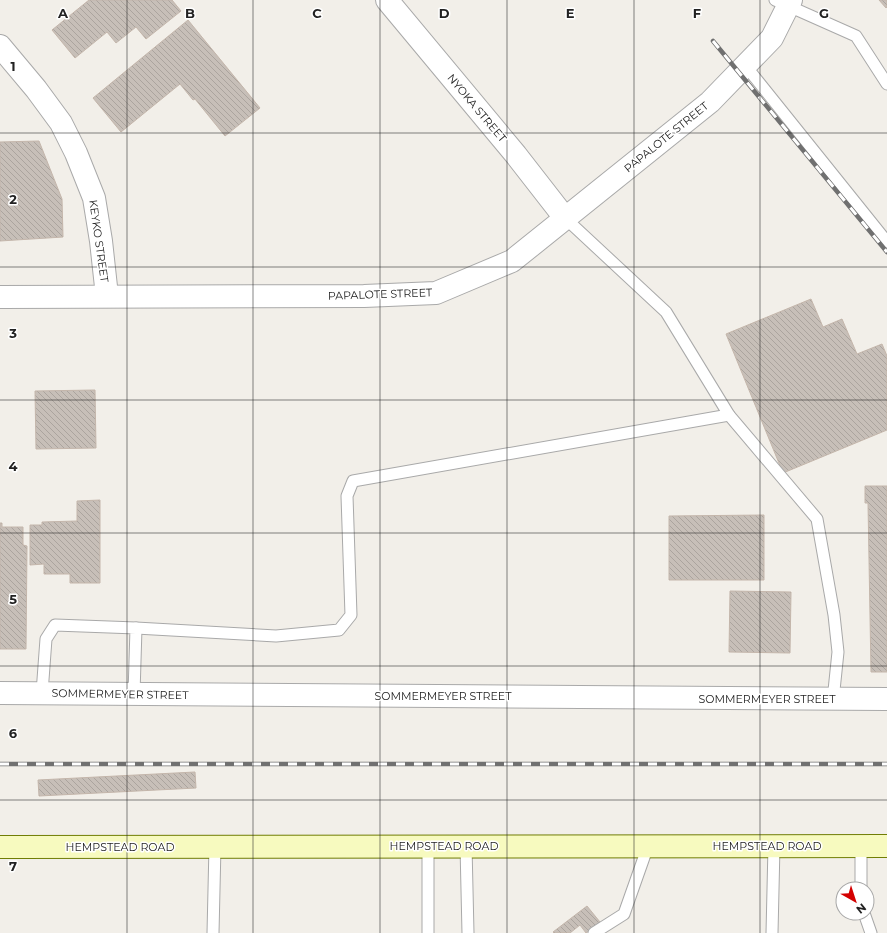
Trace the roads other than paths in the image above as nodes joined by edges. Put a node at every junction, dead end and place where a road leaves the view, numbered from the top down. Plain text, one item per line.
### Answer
1 (387, 0) edge
2 (785, 2) edge
3 (0, 46) edge
4 (745, 65) junction
5 (887, 84) edge
6 (565, 218) junction
7 (886, 237) edge
8 (107, 296) junction
9 (0, 297) edge
10 (730, 415) junction
11 (136, 628) junction
12 (0, 693) edge
13 (42, 693) junction
14 (134, 694) junction
15 (887, 699) edge
16 (833, 700) junction
17 (215, 846) junction
18 (428, 846) junction
19 (466, 846) junction
20 (648, 846) junction
21 (774, 846) junction
22 (861, 846) junction
23 (887, 846) edge
24 (0, 847) edge
25 (861, 881) edge
26 (867, 921) edge
27 (213, 933) edge
28 (428, 933) edge
29 (468, 933) edge
30 (594, 933) edge
31 (772, 933) edge
32 (871, 933) edge

1 - 6 street, NYOKA STREET
2 - 4 street, PAPALOTE STREET
2 - 5 lane
3 - 8 street, KEYKO STREET
4 - 6 street, PAPALOTE STREET
4 - 7 lane
6 - 8 street, PAPALOTE STREET
6 - 10 lane
8 - 9 street, PAPALOTE STREET
10 - 11 lane
10 - 16 lane
11 - 13 lane
11 - 14 lane
12 - 13 street, SOMMERMEYER STREET
13 - 14 street, SOMMERMEYER STREET
14 - 16 street, SOMMERMEYER STREET
15 - 16 street, SOMMERMEYER STREET
17 - 18 main road, HEMPSTEAD ROAD
17 - 24 main road, HEMPSTEAD ROAD
17 - 27 lane
18 - 19 main road, HEMPSTEAD ROAD
18 - 28 lane
19 - 20 main road, HEMPSTEAD ROAD
19 - 29 lane
20 - 21 main road, HEMPSTEAD ROAD
20 - 30 lane
21 - 22 main road, HEMPSTEAD ROAD
21 - 31 lane
22 - 23 main road, HEMPSTEAD ROAD
22 - 25 lane
26 - 32 lane

